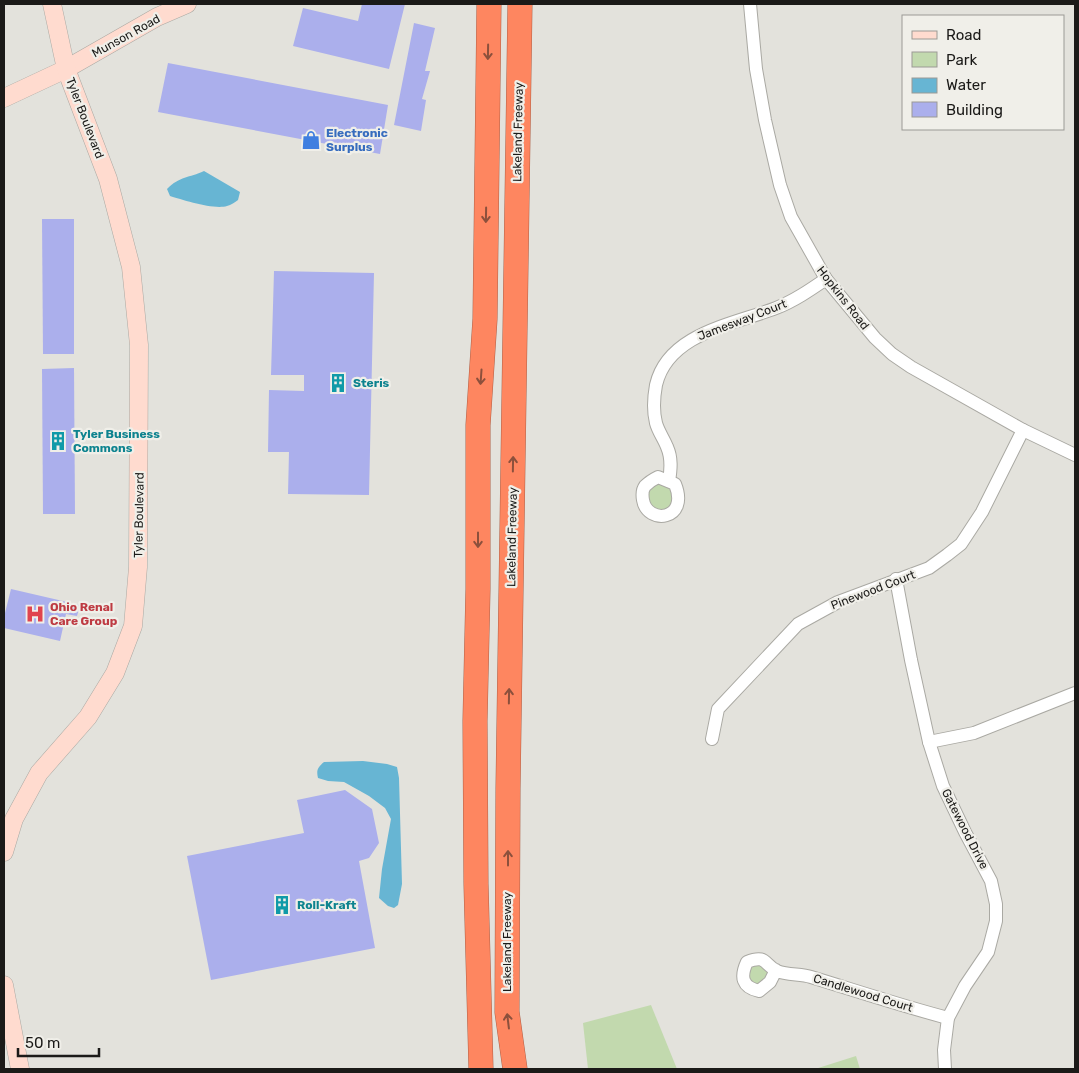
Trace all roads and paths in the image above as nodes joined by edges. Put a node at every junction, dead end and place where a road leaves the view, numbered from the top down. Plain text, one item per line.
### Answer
1 (52, 4) edge
2 (186, 4) edge
3 (489, 4) edge
4 (520, 4) edge
5 (750, 4) edge
6 (66, 69) junction
7 (4, 98) edge
8 (826, 280) junction
9 (1023, 430) junction
10 (1075, 455) edge
11 (669, 481) dead end
12 (896, 579) junction
13 (1075, 693) edge
14 (712, 739) dead end
15 (929, 742) junction
16 (4, 852) edge
17 (776, 970) dead end
18 (4, 985) edge
19 (948, 1018) junction
20 (20, 1069) edge
21 (481, 1069) edge
22 (515, 1069) edge
23 (945, 1069) edge

1 - 6 street, Tyler Boulevard
2 - 6 street, Munson Road
3 -> 21 highway
22 -> 4 highway, Lakeland Freeway
5 - 8 street, Hopkins Road
6 - 7 street
6 - 16 street, Tyler Boulevard
8 - 9 street, Hopkins Road
8 - 11 street, Jamesway Court
9 - 10 street, Hopkins Road
9 - 12 street, Pinewood Court
12 - 14 street, Pinewood Court
12 - 15 street, Gatewood Drive
13 - 15 street
15 - 19 street, Gatewood Drive
17 - 19 street, Candlewood Court
18 - 20 street
19 - 23 street, Gatewood Drive

